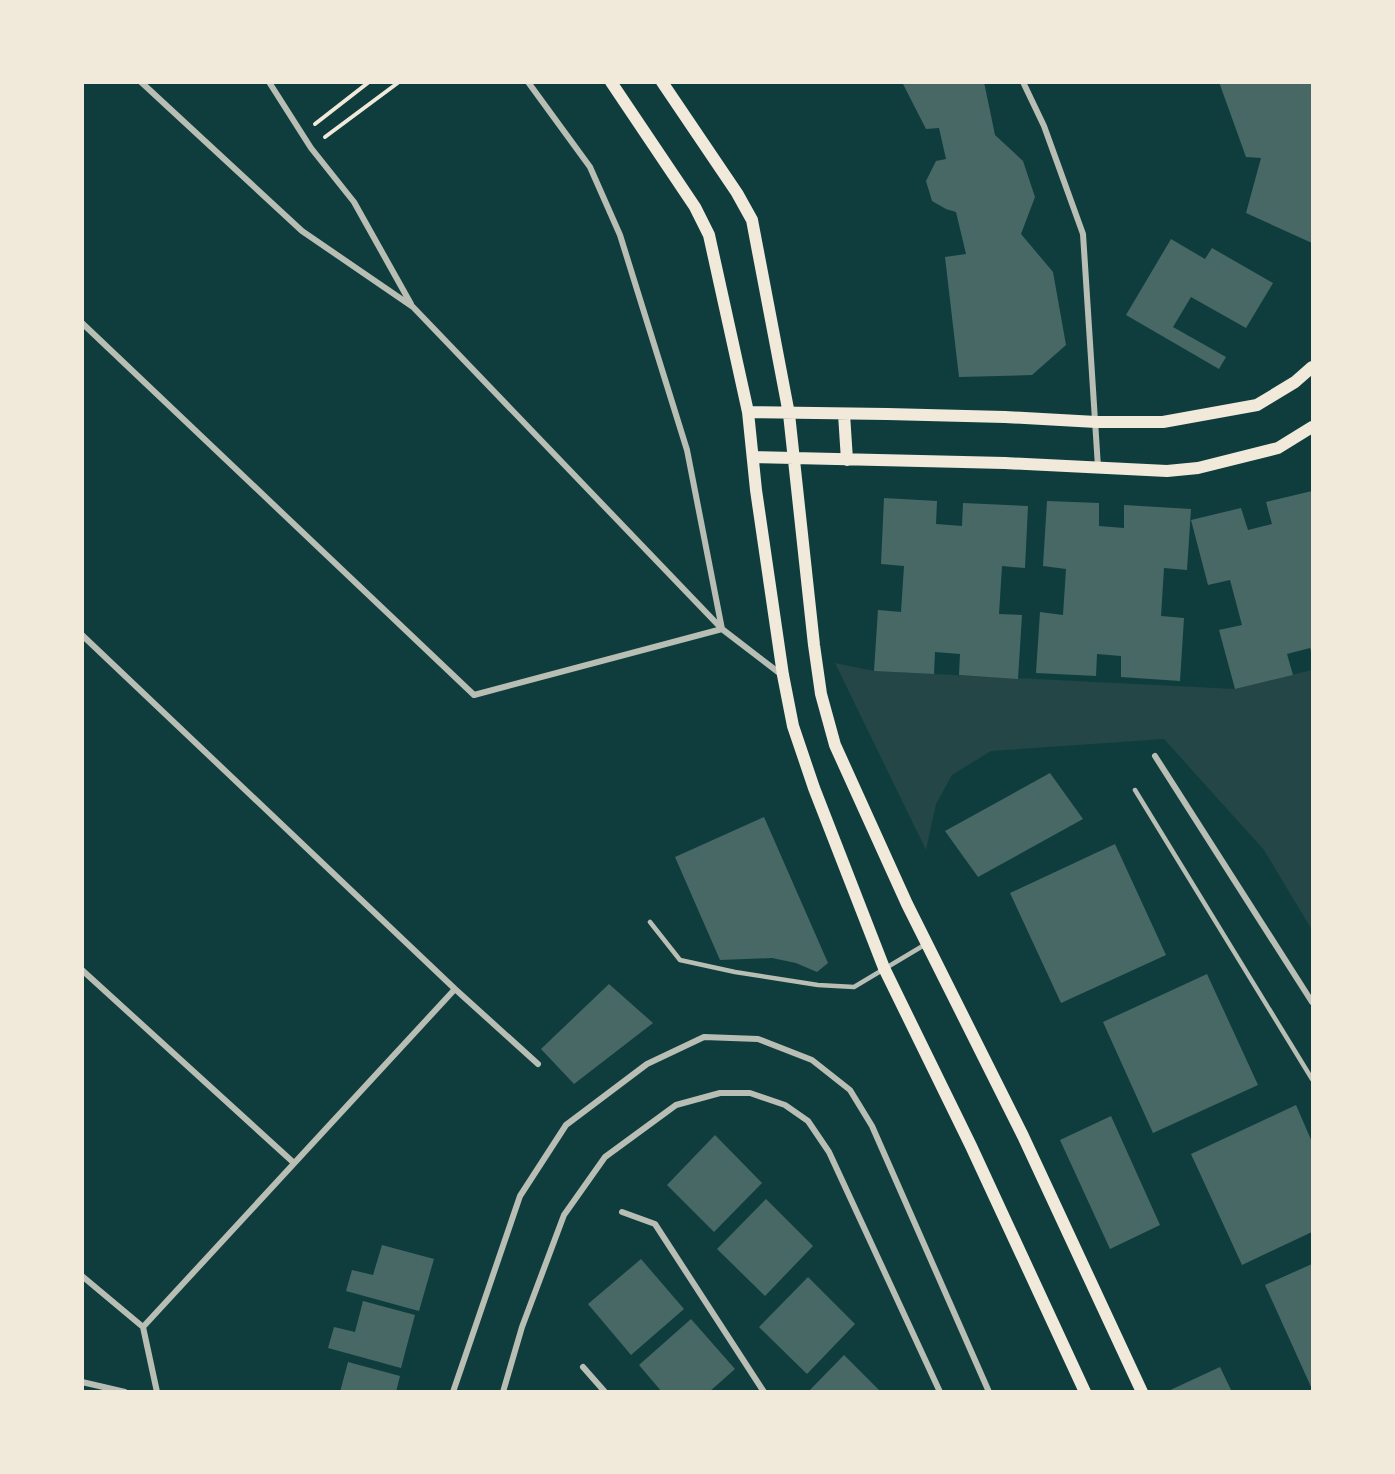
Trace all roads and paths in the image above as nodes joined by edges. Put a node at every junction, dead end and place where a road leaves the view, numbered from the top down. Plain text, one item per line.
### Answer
1 (141, 82) edge
2 (269, 82) edge
3 (369, 82) edge
4 (399, 82) edge
5 (528, 82) edge
6 (611, 82) edge
7 (662, 82) edge
8 (1023, 82) edge
9 (301, 134) junction
10 (311, 148) junction
11 (413, 307) junction
12 (82, 323) edge
13 (1312, 367) edge
14 (748, 412) junction
15 (789, 414) junction
16 (844, 414) junction
17 (1096, 422) junction
18 (1312, 427) edge
19 (753, 457) junction
20 (793, 459) junction
21 (847, 460) junction
22 (1098, 468) junction
23 (722, 629) junction
24 (82, 635) edge
25 (783, 675) junction
26 (1155, 756) dead end
27 (1135, 790) dead end
28 (650, 922) dead end
29 (928, 943) junction
30 (884, 968) junction
31 (82, 970) edge
32 (455, 989) junction
33 (1312, 1002) edge
34 (538, 1064) dead end
35 (1312, 1079) edge
36 (294, 1163) junction
37 (622, 1212) dead end
38 (82, 1276) edge
39 (143, 1327) junction
40 (583, 1367) dead end
41 (82, 1382) edge
42 (126, 1392) edge
43 (157, 1392) edge
44 (453, 1392) edge
45 (503, 1392) edge
46 (605, 1392) edge
47 (764, 1392) edge
48 (940, 1392) edge
49 (989, 1392) edge
50 (1085, 1392) edge
51 (1142, 1392) edge

1 - 11 street
2 - 9 street
3 - 9 path
4 - 10 path
5 - 23 street
6 - 14 main road
7 - 15 main road
8 - 17 street
9 - 10 street
10 - 11 street
11 - 23 street
12 - 23 street
13 - 17 main road
14 - 15 main road
14 - 19 main road
15 - 16 main road
15 - 20 main road
16 - 17 main road
16 - 21 main road
17 - 22 street
18 - 22 main road
19 - 20 main road
19 - 25 main road
20 - 21 main road
20 - 29 main road
21 - 22 main road
23 - 25 street
24 - 32 street
25 - 30 main road
26 - 33 street
27 - 35 lane
28 - 30 lane
29 - 30 lane
29 - 51 main road
30 - 50 main road
31 - 36 street
32 - 34 street
32 - 36 street
36 - 39 street
37 - 47 street
38 - 39 street
39 - 43 street
40 - 46 street
41 - 42 street
44 - 49 street
45 - 48 street

